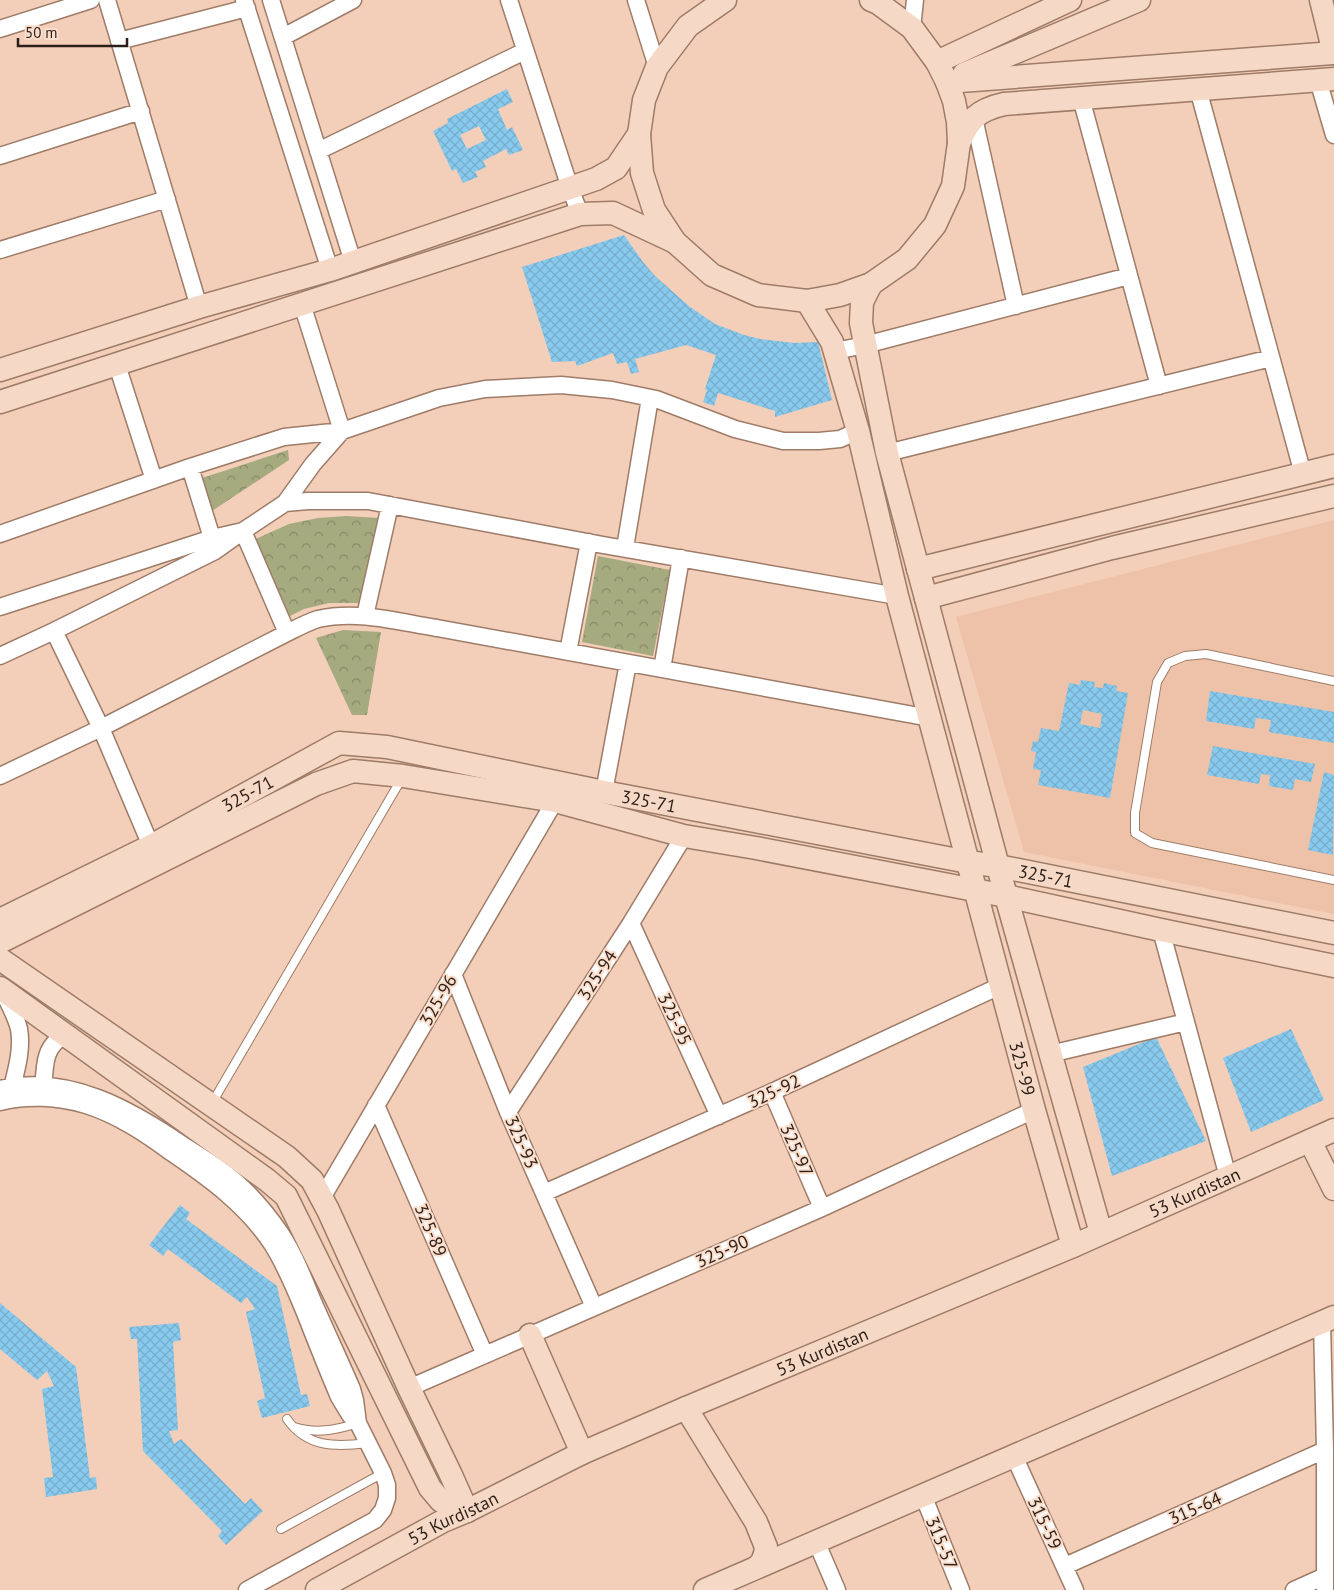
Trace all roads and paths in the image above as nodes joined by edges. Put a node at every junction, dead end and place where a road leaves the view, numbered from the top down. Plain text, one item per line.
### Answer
1 (91, 0) edge
2 (107, 0) edge
3 (271, 0) edge
4 (353, 0) edge
5 (509, 0) edge
6 (636, 0) edge
7 (725, 0) edge
8 (915, 0) edge
9 (1070, 0) edge
10 (1139, 0) edge
11 (1322, 0) edge
12 (876, 1) edge
13 (245, 4) edge
14 (912, 28) junction
15 (0, 29) edge
16 (283, 38) junction
17 (119, 41) junction
18 (525, 51) junction
19 (1334, 53) edge
20 (937, 62) junction
21 (657, 67) junction
22 (1326, 79) edge
23 (947, 82) junction
24 (1198, 89) junction
25 (1081, 98) junction
26 (140, 111) junction
27 (974, 118) junction
28 (639, 134) junction
29 (1334, 135) edge
30 (959, 143) junction
31 (318, 151) junction
32 (0, 156) edge
33 (570, 188) junction
34 (167, 198) junction
35 (580, 214) junction
36 (675, 242) junction
37 (0, 250) edge
38 (352, 262) junction
39 (330, 270) junction
40 (1129, 276) junction
41 (871, 284) junction
42 (807, 301) junction
43 (302, 304) junction
44 (1016, 306) junction
45 (199, 307) junction
46 (865, 345) junction
47 (835, 351) junction
48 (1271, 358) junction
49 (117, 365) junction
50 (0, 370) edge
51 (1159, 386) junction
52 (650, 398) junction
53 (0, 402) edge
54 (342, 431) junction
55 (858, 431) junction
56 (887, 453) junction
57 (1334, 466) edge
58 (190, 467) junction
59 (1303, 474) junction
60 (154, 480) junction
61 (1334, 496) edge
62 (285, 503) junction
63 (390, 505) junction
64 (243, 530) junction
65 (0, 534) edge
66 (212, 538) junction
67 (589, 542) junction
68 (625, 548) junction
69 (681, 558) junction
70 (918, 569) junction
71 (897, 596) junction
72 (926, 598) junction
73 (0, 607) edge
74 (366, 616) junction
75 (54, 631) junction
76 (286, 633) junction
77 (568, 652) junction
78 (0, 656) edge
79 (628, 663) junction
80 (662, 669) junction
81 (1334, 681) edge
82 (930, 718) junction
83 (101, 728) junction
84 (0, 776) edge
85 (403, 776) junction
86 (604, 792) junction
87 (555, 801) junction
88 (684, 836) junction
89 (151, 846) junction
90 (968, 862) junction
91 (998, 866) junction
92 (1334, 880) edge
93 (975, 890) junction
94 (1006, 896) junction
95 (0, 920) edge
96 (631, 923) junction
97 (1161, 930) junction
98 (1334, 933) edge
99 (0, 942) edge
100 (0, 959) edge
101 (1334, 966) edge
102 (453, 974) junction
103 (1002, 985) junction
104 (0, 988) edge
105 (1186, 1022) junction
106 (66, 1035) junction
107 (1050, 1054) junction
108 (43, 1092) junction
109 (772, 1092) junction
110 (6, 1094) edge
111 (211, 1104) junction
112 (376, 1105) junction
113 (1034, 1110) junction
114 (508, 1112) junction
115 (719, 1116) junction
116 (1334, 1130) edge
117 (1310, 1141) junction
118 (1228, 1177) junction
119 (1334, 1189) edge
120 (544, 1193) junction
121 (322, 1198) junction
122 (1092, 1203) junction
123 (822, 1208) junction
124 (1063, 1211) junction
125 (1101, 1233) junction
126 (1073, 1246) junction
127 (594, 1307) junction
128 (1328, 1320) edge
129 (530, 1335) junction
130 (485, 1355) junction
131 (409, 1388) junction
132 (686, 1408) junction
133 (287, 1419) dead end
134 (358, 1423) junction
135 (293, 1427) junction
136 (368, 1443) junction
137 (1326, 1450) junction
138 (582, 1453) junction
139 (1014, 1456) junction
140 (383, 1473) junction
141 (923, 1495) junction
142 (467, 1511) junction
143 (281, 1529) dead end
144 (816, 1541) junction
145 (1065, 1566) junction
146 (757, 1567) junction
147 (1325, 1583) edge
148 (247, 1590) edge
149 (317, 1590) edge
150 (705, 1590) edge
151 (837, 1590) edge
152 (962, 1590) edge
153 (1075, 1590) edge
154 (1294, 1590) edge

1 - 15 street
2 - 17 street
3 - 16 street
4 - 16 street
5 - 18 street
6 - 21 street
7 - 21 street
8 - 14 street
9 - 20 street
10 - 23 street
11 - 19 street
12 - 14 street
13 - 17 street
13 - 39 street
14 - 20 street
16 - 31 street
17 - 26 street
18 - 31 street
18 - 33 street
19 - 23 street
20 - 23 street
21 - 28 street
22 - 24 street
22 - 29 street
23 - 30 street
24 - 25 street
24 - 48 street
25 - 27 street
25 - 40 street
26 - 32 street
26 - 34 street
27 - 30 street
27 - 44 street
28 - 33 street
28 - 36 street
30 - 41 street
31 - 38 street
33 - 35 street
33 - 38 street
34 - 37 street
34 - 45 street
35 - 36 street
35 - 43 street
36 - 42 street
38 - 39 street
39 - 45 street
40 - 44 street
40 - 51 street
41 - 42 street
41 - 46 street
42 - 47 street, 325-99
43 - 49 street
43 - 54 street
44 - 46 street
45 - 50 street
46 - 47 street
46 - 56 street
47 - 55 street, 325-99
48 - 51 street
48 - 59 street
49 - 53 street
49 - 60 street
51 - 56 street
52 - 54 street
52 - 55 street
52 - 68 street
54 - 58 street
54 - 62 street
55 - 71 street, 325-99
56 - 70 street
57 - 59 street
58 - 60 street
58 - 66 street
59 - 70 street
60 - 65 street
61 - 72 street
62 - 63 street
62 - 64 street
63 - 67 street
63 - 74 street
64 - 66 street
64 - 75 street
64 - 76 street
66 - 73 street
67 - 68 street
67 - 77 street
68 - 69 street
69 - 71 street
69 - 80 street
70 - 72 street
71 - 82 street, 325-99
72 - 91 street
74 - 76 street
74 - 77 street
75 - 78 street
75 - 83 street
76 - 83 street
77 - 79 street
79 - 80 street
79 - 86 street
80 - 82 street
81 - 92 lane
82 - 90 street, 325-99
83 - 84 street
83 - 89 street
85 - 87 street, 325-71
85 - 99 street, 325-71
85 - 111 lane
86 - 89 street, 325-71
86 - 90 street, 325-71
87 - 88 street, 325-71
87 - 102 street, 325-96
88 - 93 street, 325-71
88 - 96 street, 325-94
89 - 95 street, 325-71
90 - 91 street, 325-71
90 - 93 street, 325-99
91 - 94 street
91 - 98 street, 325-71
93 - 94 street, 325-71
93 - 103 street, 325-99
94 - 97 street, 325-71
94 - 107 street
96 - 114 street, 325-94
96 - 115 street, 325-95
97 - 101 street, 325-71
97 - 105 street
100 - 111 street
102 - 112 street, 325-96
102 - 114 street, 325-93
103 - 109 street, 325-92
103 - 113 street, 325-99
104 - 106 street
104 - 110 street
105 - 107 street
105 - 118 street
106 - 108 street
106 - 142 street
107 - 122 street
108 - 110 street
108 - 134 street
109 - 115 street, 325-92
109 - 123 street, 325-97
111 - 121 street
112 - 121 street, 325-96
112 - 130 street, 325-89
113 - 123 street, 325-90
113 - 124 street, 325-99
114 - 120 street, 325-93
115 - 120 street, 325-92
116 - 117 street, 53 Kurdistan
117 - 118 street, 53 Kurdistan
117 - 119 street
118 - 125 street, 53 Kurdistan
120 - 127 street, 325-93
121 - 131 street
122 - 124 street
122 - 125 street
123 - 127 street, 325-90
124 - 126 street, 325-99
125 - 126 street, 53 Kurdistan
126 - 132 street, 53 Kurdistan
127 - 129 street, 325-90
128 - 137 street
128 - 139 street
129 - 130 street, 325-90
129 - 138 street
130 - 131 street, 325-90
131 - 142 street
132 - 138 street, 53 Kurdistan
132 - 146 street
133 - 135 lane
134 - 135 lane
134 - 136 street
135 - 136 lane
136 - 140 street
137 - 145 street, 315-64
137 - 147 street
138 - 142 street, 53 Kurdistan
139 - 141 street
139 - 145 street, 315-59
140 - 143 lane
140 - 148 street
141 - 144 street
141 - 152 street, 315-57
142 - 149 street, 53 Kurdistan
144 - 146 street
144 - 151 street
145 - 153 street, 315-59
146 - 150 street
147 - 154 street

